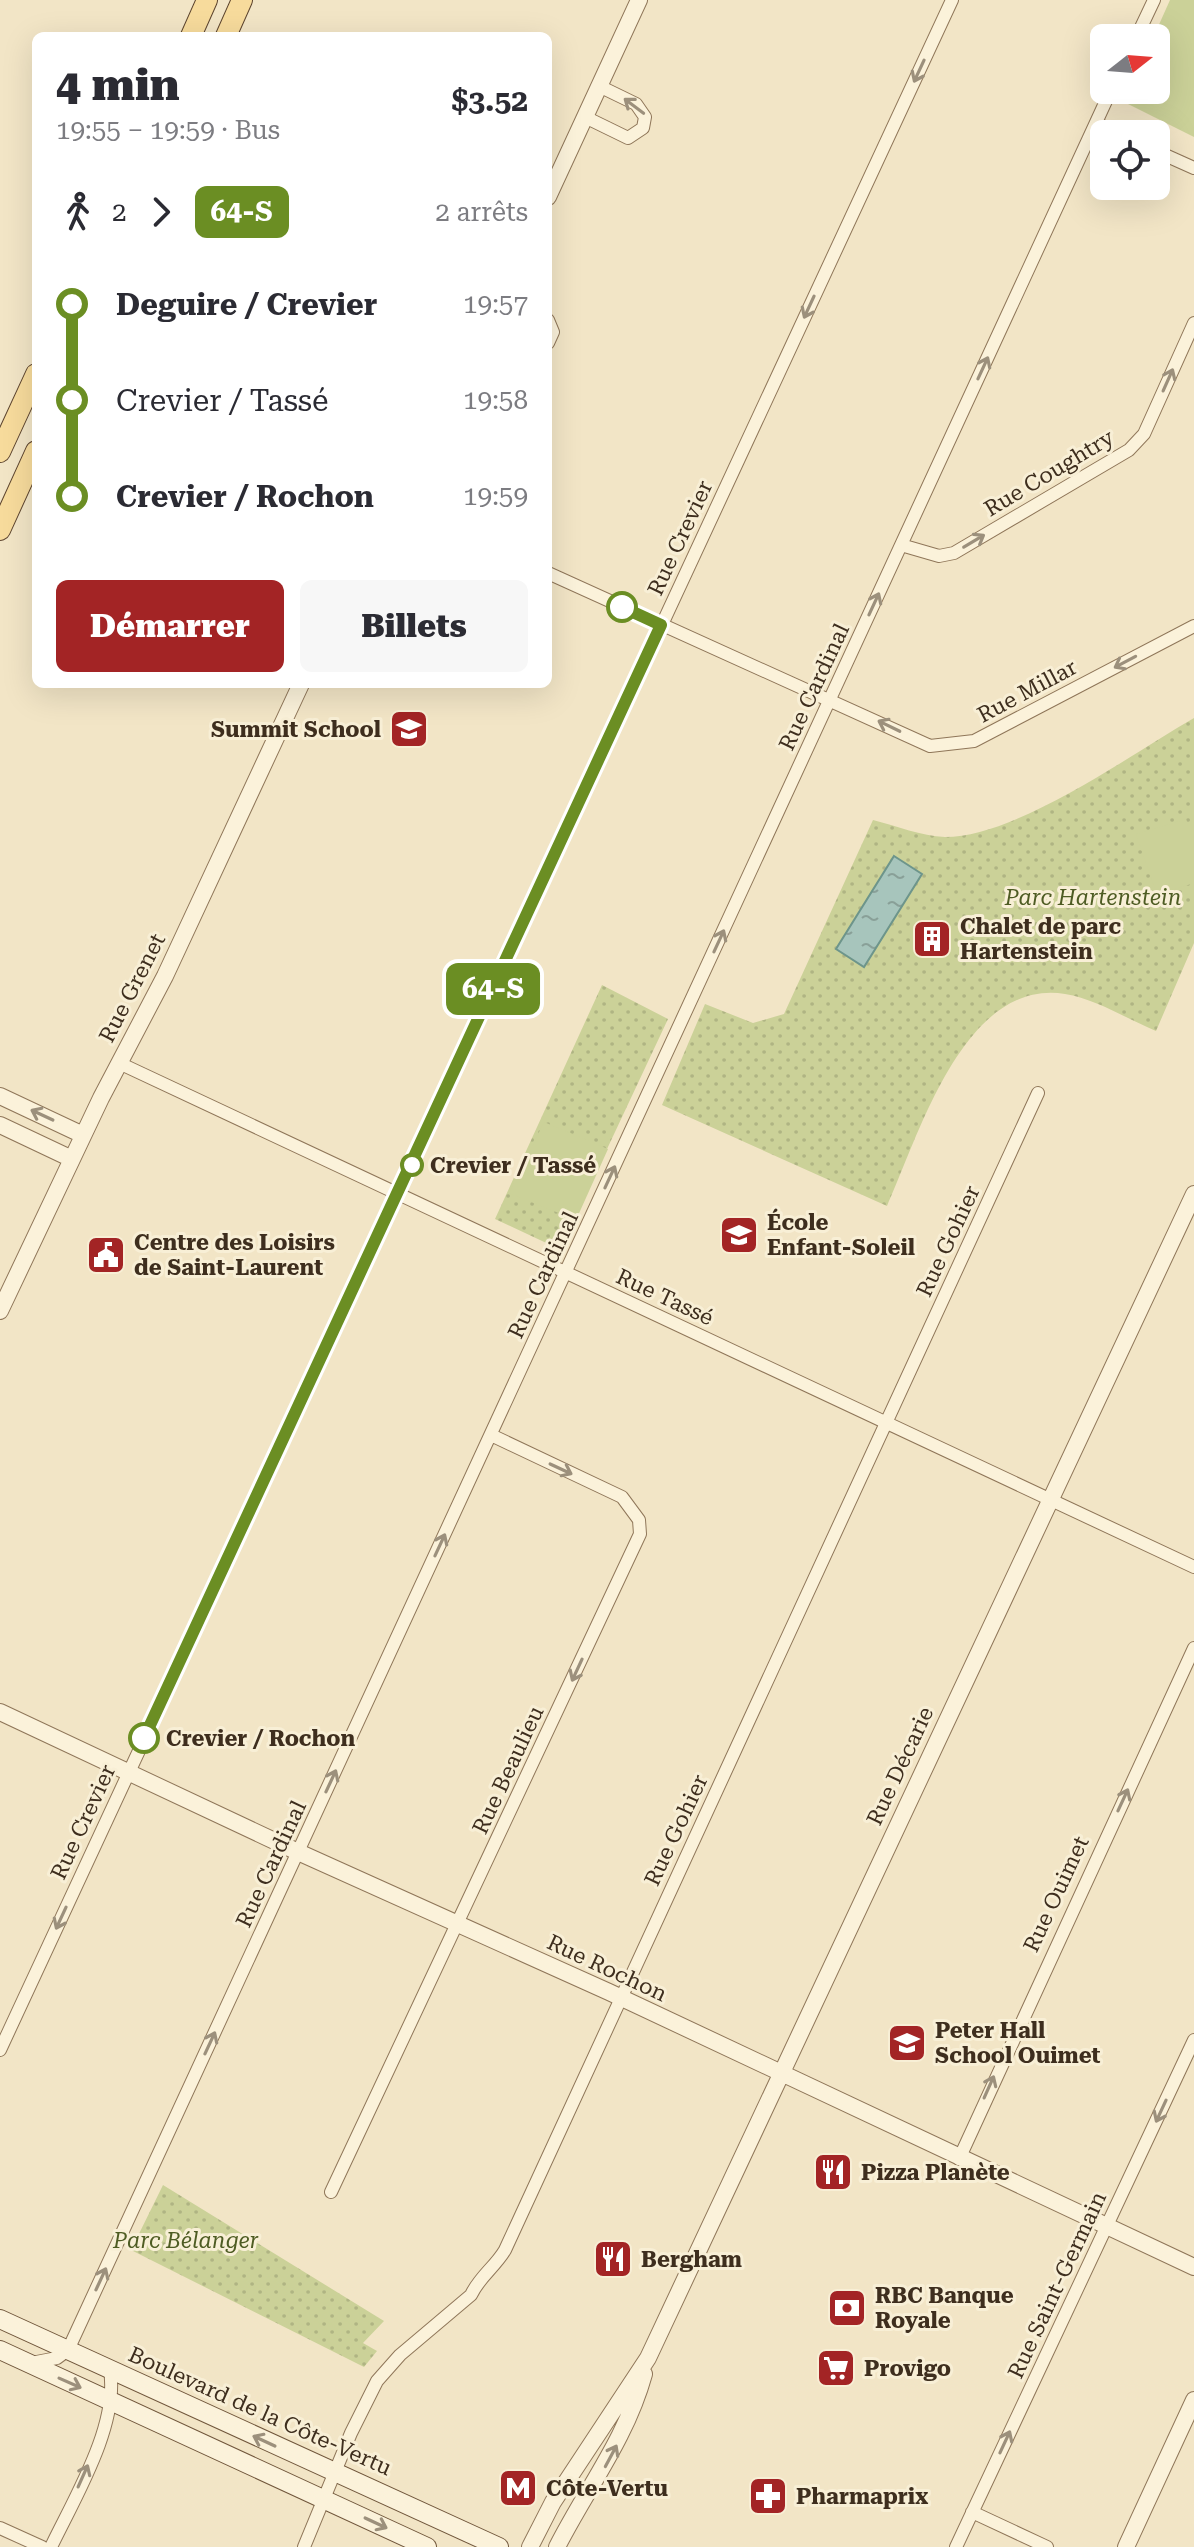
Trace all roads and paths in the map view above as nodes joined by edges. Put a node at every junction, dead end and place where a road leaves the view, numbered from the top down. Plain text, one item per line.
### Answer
1 (207, 0) edge
2 (242, 0) edge
3 (639, 0) edge
4 (952, 0) edge
5 (1154, 0) edge
6 (1143, 24) edge
7 (193, 32) edge
8 (228, 32) edge
9 (599, 86) junction
10 (585, 117) junction
11 (1090, 136) edge
12 (1170, 157) edge
13 (1194, 168) edge
14 (552, 188) edge
15 (1194, 323) edge
16 (32, 383) edge
17 (0, 452) edge
18 (32, 460) edge
19 (0, 530) edge
20 (901, 545) junction
21 (552, 575) edge
22 (661, 625) junction
23 (1194, 626) edge
24 (299, 688) edge
25 (829, 700) junction
26 (119, 1063) junction
27 (1038, 1093) dead end
28 (0, 1096) edge
29 (0, 1125) edge
30 (83, 1135) junction
31 (72, 1159) junction
32 (399, 1194) junction
33 (1194, 1194) edge
34 (566, 1273) junction
35 (0, 1311) edge
36 (887, 1422) junction
37 (491, 1435) junction
38 (1050, 1500) junction
39 (1194, 1567) edge
40 (1194, 1648) edge
41 (0, 1712) edge
42 (129, 1771) junction
43 (298, 1852) junction
44 (457, 1925) junction
45 (621, 1998) junction
46 (1194, 2040) edge
47 (0, 2050) edge
48 (781, 2074) junction
49 (959, 2159) junction
50 (331, 2192) dead end
51 (1106, 2228) junction
52 (1194, 2267) edge
53 (0, 2319) edge
54 (0, 2350) edge
55 (68, 2350) junction
56 (648, 2358) junction
57 (28, 2363) junction
58 (110, 2370) junction
59 (1194, 2400) edge
60 (112, 2402) junction
61 (335, 2472) junction
62 (325, 2499) junction
63 (972, 2512) junction
64 (0, 2528) edge
65 (42, 2547) edge
66 (51, 2547) edge
67 (304, 2547) edge
68 (427, 2547) edge
69 (499, 2547) edge
70 (530, 2547) edge
71 (557, 2547) edge
72 (956, 2547) edge
73 (1047, 2547) edge
74 (1126, 2547) edge

1 - 7 main road
2 - 8 main road
3 - 9 street
4 -> 22 street, Rue Crevier
5 - 6 street
9 - 10 street
10 -> 9 street
10 - 14 street
20 -> 11 street, Rue Cardinal
12 - 13 street
20 -> 15 street, Rue Coughtry
16 - 17 main road
18 - 19 main road
25 -> 20 street, Rue Cardinal
21 - 22 street, Rue Millar
22 - 25 street, Rue Millar
22 - 32 street, Rue Crevier
23 -> 25 street, Rue Millar
24 - 26 street, Rue Grenet
34 -> 25 street, Rue Cardinal
26 - 30 street, Rue Grenet
26 - 32 street, Rue Tassé
27 - 36 street, Rue Gohier
30 -> 28 street
29 - 31 street
30 - 31 street, Rue Grenet
31 - 35 street, Rue Grenet
32 - 34 street, Rue Tassé
32 - 42 street, Rue Crevier
33 - 38 street, Rue Décarie
34 - 36 street, Rue Tassé
34 - 37 street, Rue Cardinal
36 - 38 street, Rue Tassé
36 - 45 street, Rue Gohier
43 -> 37 street, Rue Cardinal
37 -> 44 street, Rue Beaulieu
38 - 39 street, Rue Tassé
38 - 48 street, Rue Décarie
49 -> 40 street, Rue Ouimet
41 - 42 street, Rue Rochon
42 - 43 street, Rue Rochon
42 -> 47 street, Rue Crevier
43 - 44 street, Rue Rochon
55 -> 43 street, Rue Cardinal
44 - 45 street, Rue Rochon
44 - 50 street, Rue Beaulieu
45 - 48 street, Rue Rochon
45 - 61 street, Rue Gohier
46 -> 51 street, Rue Saint-Germain
48 - 49 street, Rue Rochon
48 - 56 street, Rue Décarie
49 - 51 street, Rue Rochon
51 - 52 street, Rue Rochon
63 -> 51 street, Rue Saint-Germain
53 - 55 main road, Boulevard de la Côte-Vertu
54 - 57 main road
55 - 57 street
55 - 58 main road, Boulevard de la Côte-Vertu
56 - 70 street, Rue Décarie
71 -> 56 street, Rue Décarie
57 -> 60 main road
58 - 60 street
61 -> 58 main road, Boulevard de la Côte-Vertu
59 - 74 street
60 - 62 main road
66 -> 60 street
61 - 62 street, Rue Gohier
61 - 69 main road, Boulevard de la Côte-Vertu
62 - 67 street, Rue Gohier
62 -> 68 main road
63 - 72 street, Rue Saint-Germain
63 - 73 street
64 - 65 street

